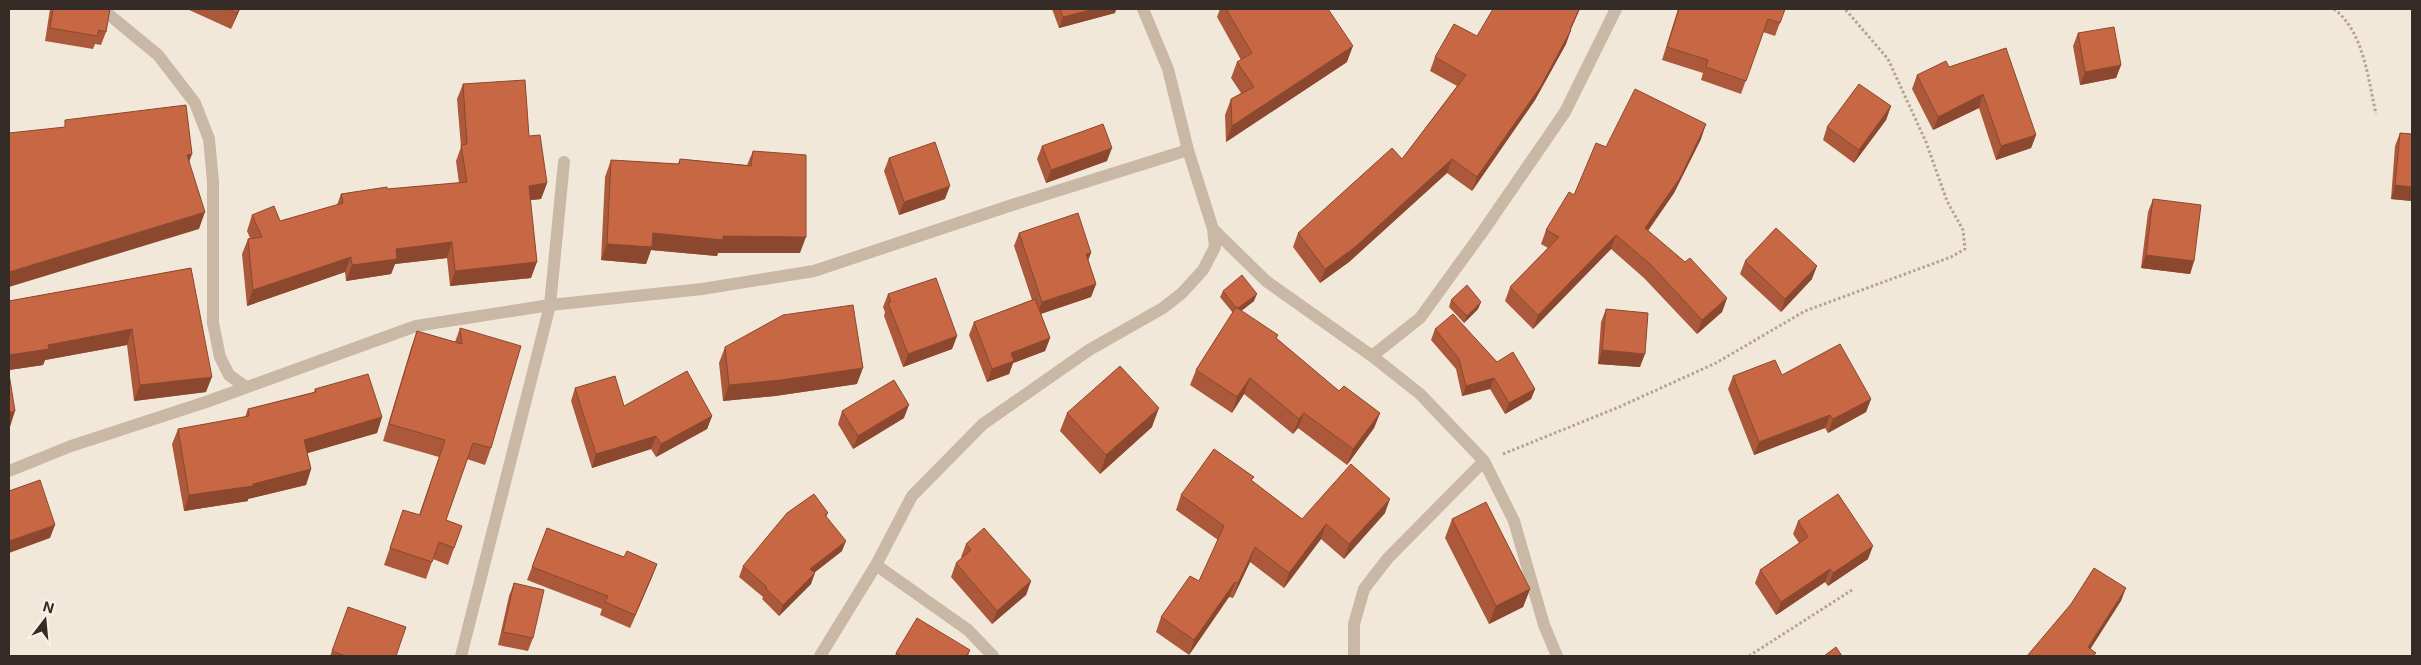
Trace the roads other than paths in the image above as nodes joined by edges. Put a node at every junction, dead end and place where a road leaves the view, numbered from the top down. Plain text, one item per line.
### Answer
1 (102, 9) edge
2 (1143, 9) edge
3 (1616, 9) edge
4 (1188, 150) junction
5 (564, 162) dead end
6 (1213, 229) junction
7 (550, 305) junction
8 (1372, 356) junction
9 (246, 387) junction
10 (1484, 461) junction
11 (9, 471) edge
12 (876, 564) junction
13 (461, 656) edge
14 (820, 656) edge
15 (993, 656) edge
16 (1354, 656) edge
17 (1557, 656) edge

1 - 9 street
2 - 4 street
3 - 8 street
4 - 6 street
4 - 7 street
5 - 7 street
6 - 8 street
6 - 12 street
7 - 9 street
7 - 13 street
8 - 10 street
9 - 11 street
10 - 16 street
10 - 17 street
12 - 14 street
12 - 15 street

